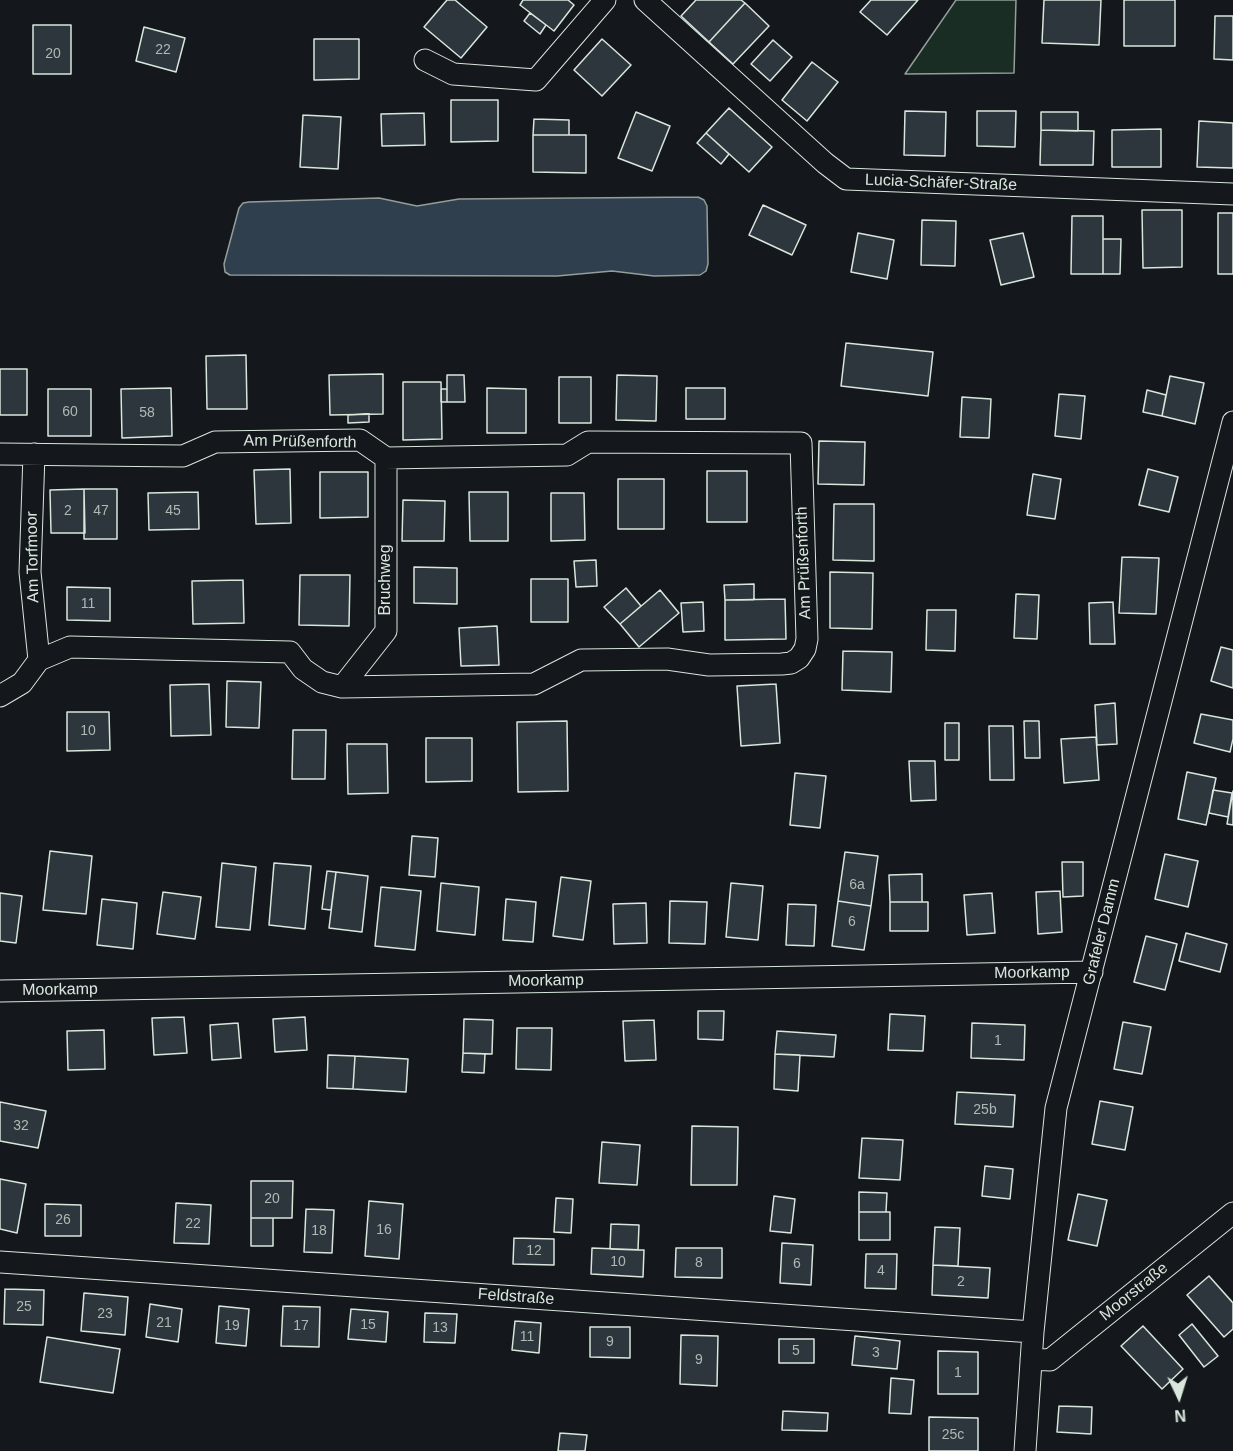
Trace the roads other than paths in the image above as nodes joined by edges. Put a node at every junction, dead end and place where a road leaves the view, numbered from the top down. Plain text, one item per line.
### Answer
1 (605, 0) edge
2 (645, 0) edge
3 (425, 60) dead end
4 (1233, 194) edge
5 (1233, 422) edge
6 (0, 454) edge
7 (33, 454) junction
8 (387, 458) junction
9 (39, 660) junction
10 (342, 687) junction
11 (0, 696) edge
12 (1092, 972) junction
13 (0, 991) edge
14 (1233, 1213) edge
15 (0, 1262) edge
16 (1033, 1332) junction
17 (1031, 1359) junction
18 (1024, 1451) edge

1 - 3 street
2 - 4 street, Lucia-Schäfer-Straße
5 - 12 street, Grafeler Damm
6 - 7 street, Am Prüßenforth
7 - 8 street, Am Prüßenforth
7 - 9 street, Am Torfmoor
8 - 10 street, Bruchweg
8 - 10 street, Am Prüßenforth
9 - 10 street, Am Prüßenforth
9 - 11 street, Am Prüßenforth
12 - 13 street, Moorkamp
12 - 16 street, Grafeler Damm
14 - 17 street, Moorstraße
15 - 16 street, Feldstraße
16 - 17 street, Grafeler Damm
17 - 18 street, Grafeler Damm

